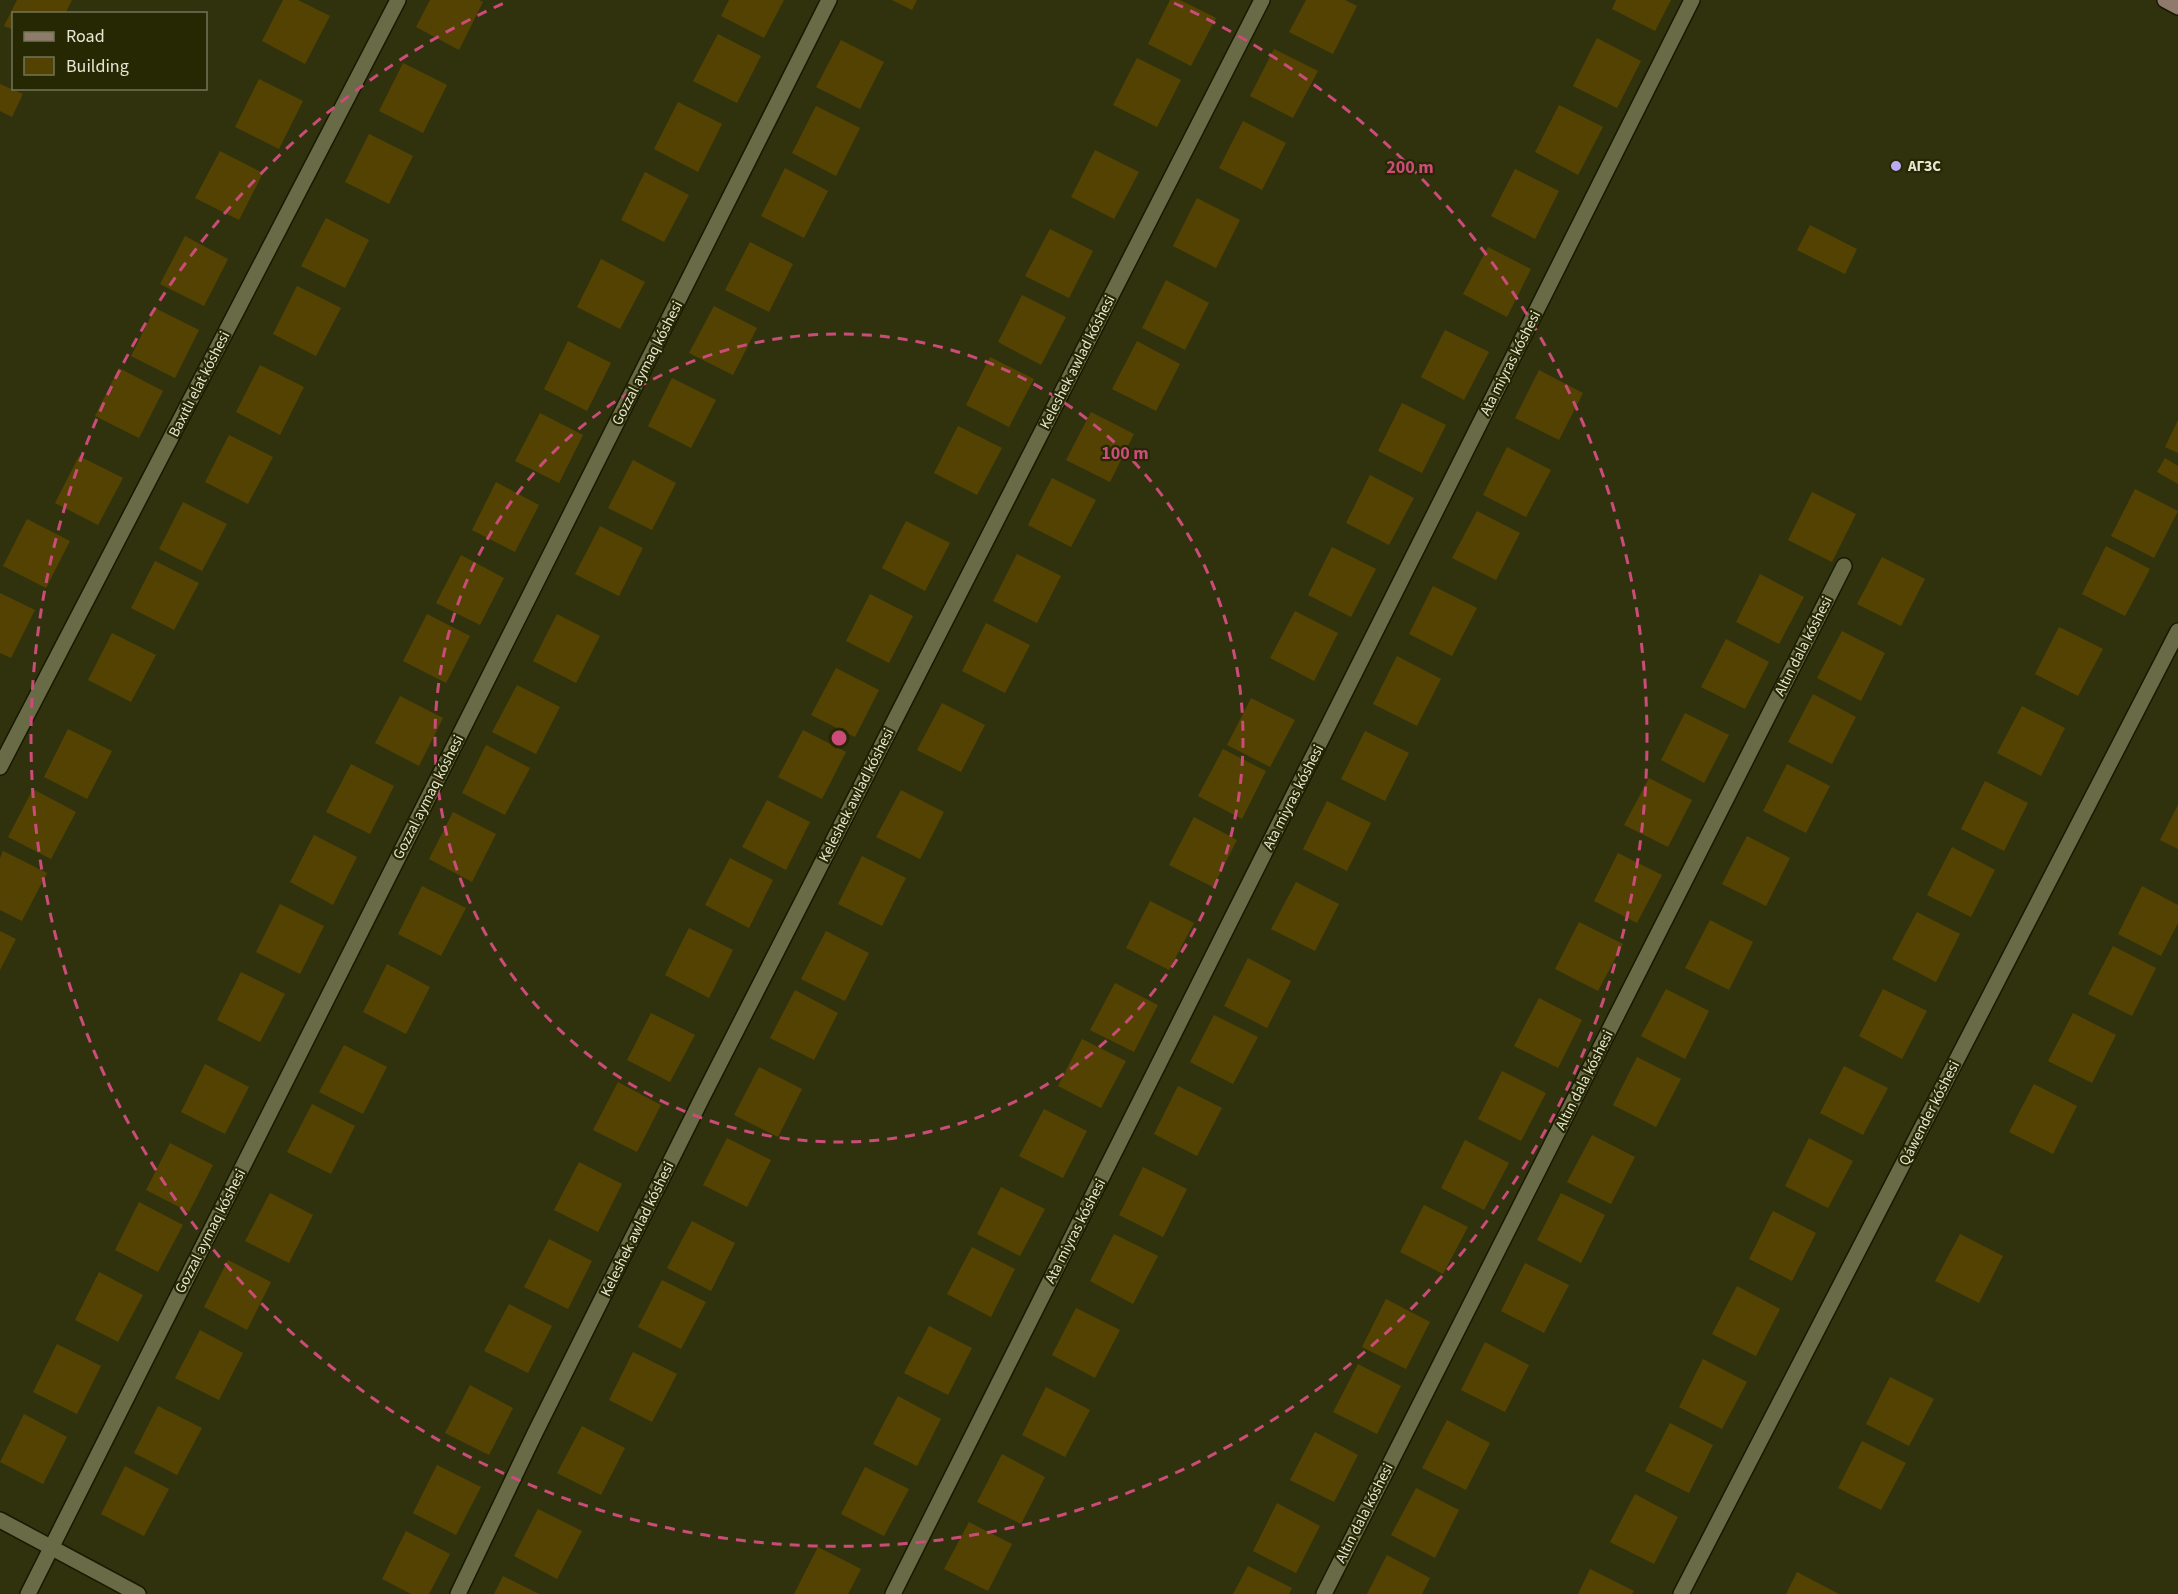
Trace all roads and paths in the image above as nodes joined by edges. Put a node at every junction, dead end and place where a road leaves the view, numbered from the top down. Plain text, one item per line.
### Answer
1 (398, 0) edge
2 (829, 0) edge
3 (1262, 0) edge
4 (1692, 0) edge
5 (2164, 0) edge
6 (2178, 7) edge
7 (1844, 566) dead end
8 (2178, 631) edge
9 (0, 767) edge
10 (0, 1520) edge
11 (51, 1548) junction
12 (28, 1594) edge
13 (138, 1594) edge
14 (458, 1594) edge
15 (893, 1594) edge
16 (1323, 1594) edge
17 (1681, 1594) edge

1 - 9 street, Baxıtlı elat kóshesi
2 - 11 street, Gozzal aymaq kóshesi
3 - 14 street, Keleshek awlad kóshesi
4 - 15 street, Ata miyras kóshesi
5 - 6 street
7 - 16 street, Altın dala kóshesi
8 - 17 street, Qáwender kóshesi
10 - 11 street
11 - 12 street, Gozzal aymaq kóshesi
11 - 13 street

